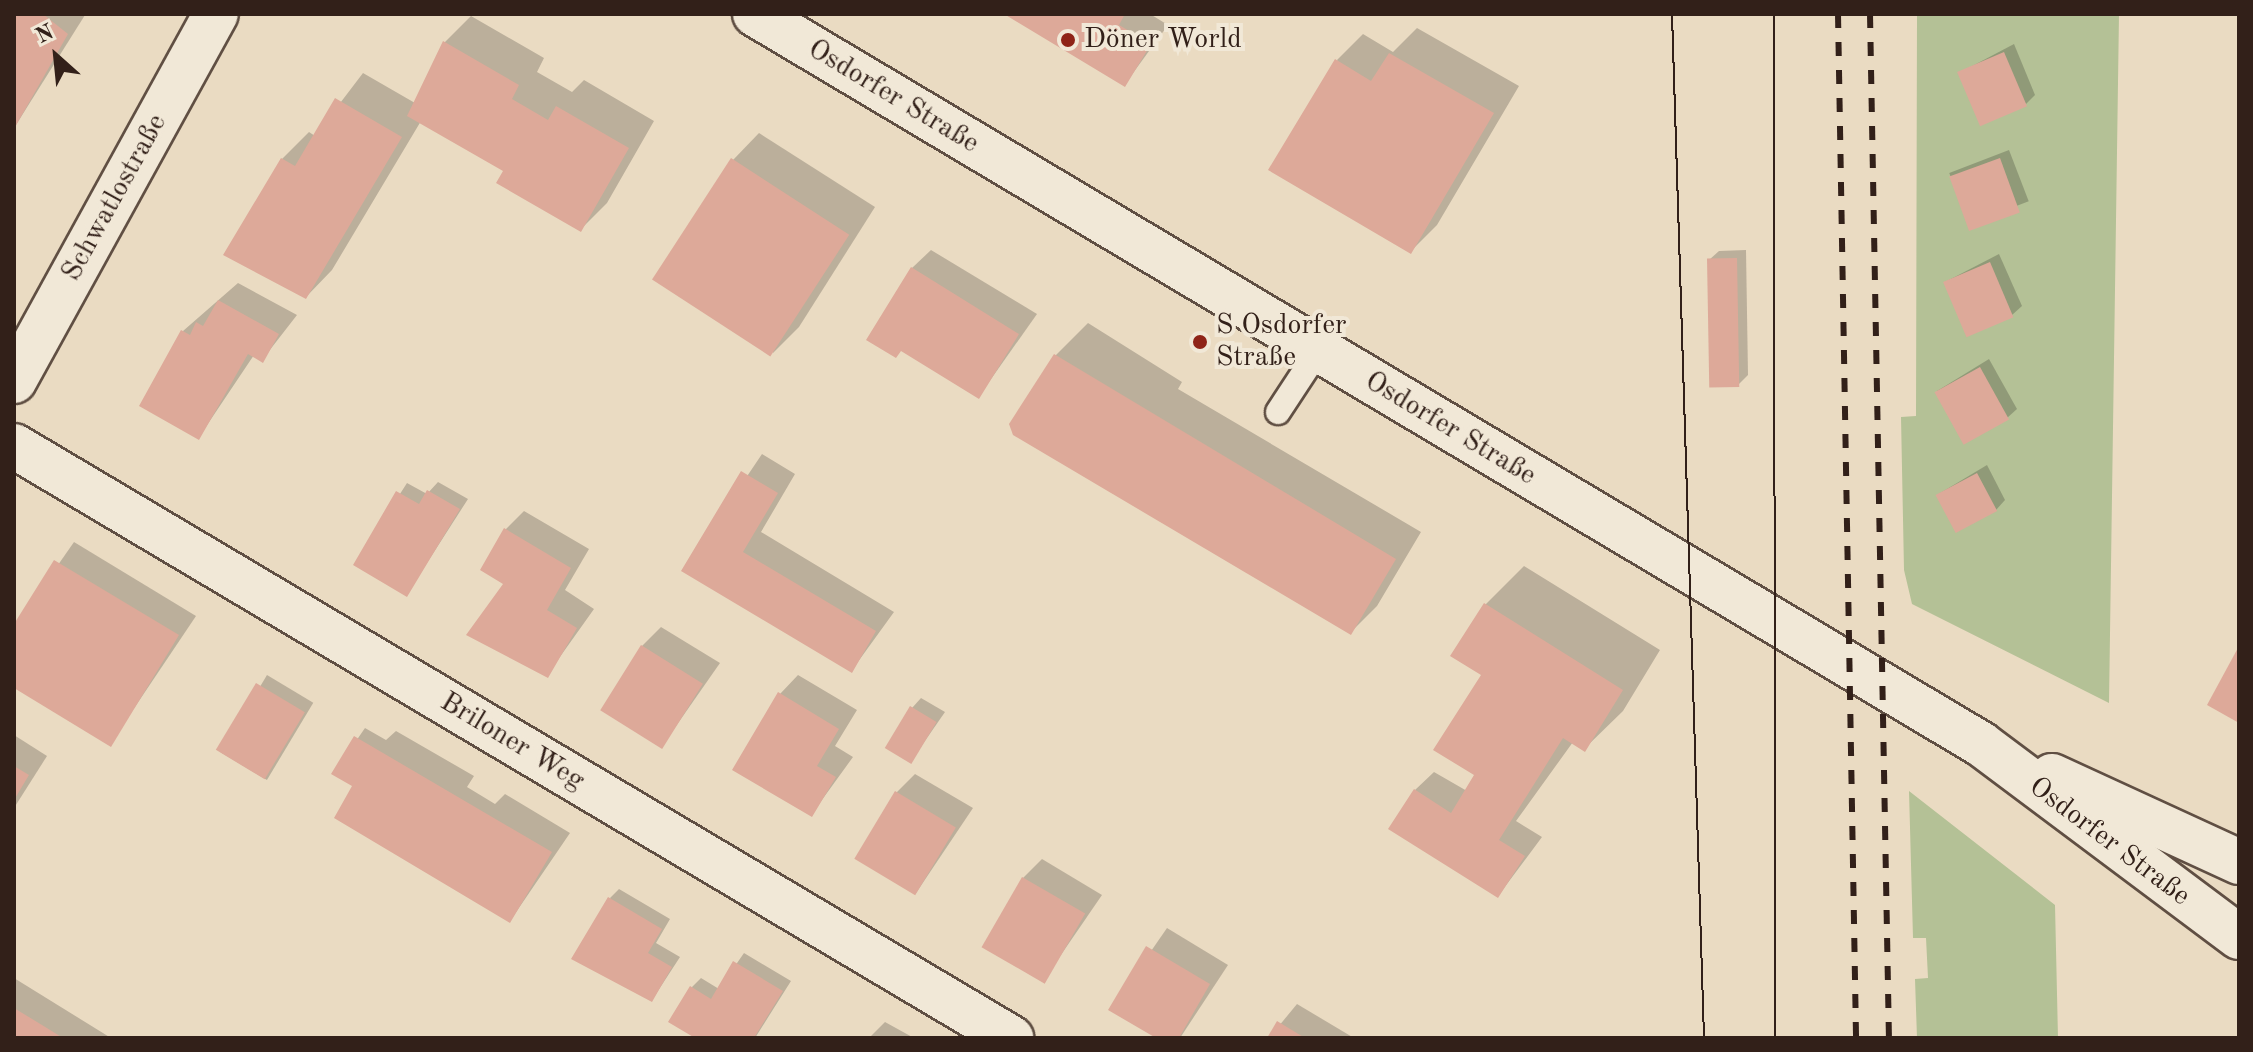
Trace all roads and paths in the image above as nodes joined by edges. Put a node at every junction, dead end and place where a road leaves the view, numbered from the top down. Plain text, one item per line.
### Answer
1 (216, 14) edge
2 (755, 14) edge
3 (1318, 351) junction
4 (14, 381) edge
5 (1278, 412) dead end
6 (14, 446) edge
7 (1981, 744) junction
8 (2239, 862) edge
9 (2239, 937) edge
10 (1011, 1038) edge

1 - 4 main road, Schwatlostraße
2 - 3 main road, Osdorfer Straße
3 - 5 lane
3 - 7 main road, Osdorfer Straße
6 - 10 main road, Briloner Weg
7 - 8 main road, Osdorfer Straße
7 - 9 main road, Osdorfer Straße

